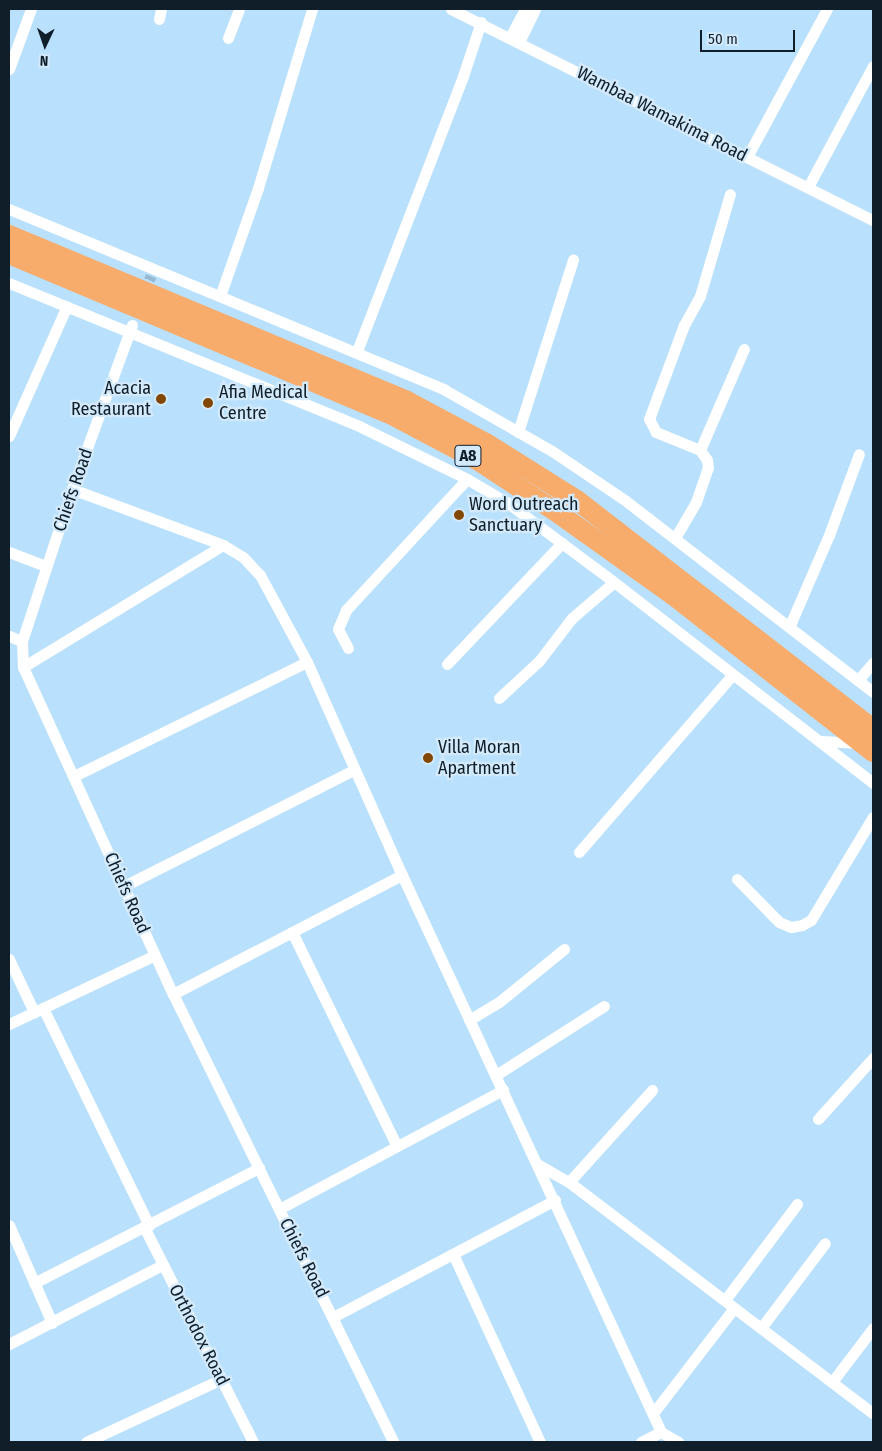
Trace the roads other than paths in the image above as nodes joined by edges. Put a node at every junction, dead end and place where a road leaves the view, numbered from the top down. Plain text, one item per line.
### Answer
1 (30, 9) edge
2 (239, 9) edge
3 (312, 9) edge
4 (451, 9) edge
5 (525, 9) edge
6 (535, 9) edge
7 (826, 9) edge
8 (481, 22) junction
9 (228, 38) dead end
10 (515, 39) junction
11 (873, 66) edge
12 (9, 69) edge
13 (747, 157) junction
14 (808, 187) junction
15 (730, 194) dead end
16 (9, 209) edge
17 (873, 220) edge
18 (56, 228) junction
19 (9, 235) edge
20 (46, 250) junction
21 (9, 254) edge
22 (573, 260) dead end
23 (9, 282) edge
24 (220, 296) junction
25 (68, 306) junction
26 (131, 328) junction
27 (744, 349) dead end
28 (357, 352) junction
29 (518, 432) junction
30 (9, 434) edge
31 (700, 450) junction
32 (859, 454) dead end
33 (466, 479) junction
34 (72, 489) junction
35 (675, 538) junction
36 (562, 543) junction
37 (223, 545) junction
38 (9, 552) edge
39 (46, 566) junction
40 (614, 582) junction
41 (790, 625) junction
42 (9, 636) edge
43 (22, 641) junction
44 (348, 648) dead end
45 (308, 662) junction
46 (873, 663) edge
47 (447, 664) dead end
48 (23, 667) junction
49 (733, 674) junction
50 (858, 680) junction
51 (873, 692) edge
52 (499, 698) dead end
53 (821, 741) junction
54 (870, 741) edge
55 (354, 770) junction
56 (74, 776) junction
57 (873, 783) edge
58 (873, 817) edge
59 (579, 852) dead end
60 (402, 875) junction
61 (737, 879) dead end
62 (124, 886) junction
63 (292, 932) junction
64 (564, 949) dead end
65 (155, 955) junction
66 (9, 959) edge
67 (173, 994) junction
68 (604, 1006) dead end
69 (38, 1010) junction
70 (469, 1020) junction
71 (9, 1024) edge
72 (873, 1058) edge
73 (496, 1075) junction
74 (503, 1090) junction
75 (652, 1090) dead end
76 (818, 1119) dead end
77 (396, 1146) junction
78 (539, 1165) junction
79 (259, 1168) junction
80 (568, 1182) junction
81 (555, 1200) junction
82 (797, 1204) dead end
83 (279, 1209) junction
84 (9, 1225) edge
85 (146, 1226) junction
86 (825, 1243) dead end
87 (453, 1254) junction
88 (162, 1265) junction
89 (34, 1283) junction
90 (725, 1300) junction
91 (734, 1308) junction
92 (333, 1317) junction
93 (52, 1323) junction
94 (761, 1328) junction
95 (873, 1328) edge
96 (9, 1344) edge
97 (222, 1379) junction
98 (832, 1382) junction
99 (654, 1412) junction
100 (873, 1414) edge
101 (661, 1432) junction
102 (104, 1438) edge
103 (86, 1442) edge
104 (253, 1442) edge
105 (393, 1442) edge
106 (540, 1442) edge
107 (641, 1442) edge
108 (678, 1442) edge

1 - 12 street
2 - 9 street
3 - 24 street
4 - 8 street, Wambaa Wamakima Road
5 - 10 street
6 - 10 street
7 - 13 street
8 - 10 street, Wambaa Wamakima Road
8 - 28 street
10 - 13 street, Wambaa Wamakima Road
11 - 14 street
13 - 14 street, Wambaa Wamakima Road
14 - 17 street, Wambaa Wamakima Road
15 - 31 street
16 - 18 street
18 - 20 street
18 - 24 street
19 - 20 highway, A8
20 - 54 highway, A8
21 - 54 highway, A8
22 - 29 street
23 - 25 street
24 - 28 street
25 - 26 street
25 - 30 street
26 - 33 street
26 - 34 street, Chiefs Road
27 - 31 street
28 - 29 street
29 - 35 street
31 - 35 street
32 - 41 street
33 - 36 street
33 - 44 street
34 - 37 street
34 - 39 street, Chiefs Road
35 - 41 street
36 - 40 street
36 - 47 street
37 - 45 street
37 - 48 street
38 - 39 street
39 - 43 street, Chiefs Road
40 - 49 street
40 - 52 street
41 - 50 street
42 - 43 street
43 - 48 street, Chiefs Road
45 - 55 street
45 - 56 street
46 - 50 street
48 - 56 street, Chiefs Road
49 - 53 street
49 - 59 street
50 - 51 street
53 - 54 street
53 - 57 street
55 - 60 street
55 - 62 street
56 - 62 street, Chiefs Road
58 - 61 street
60 - 63 street
60 - 70 street
62 - 65 street, Chiefs Road
63 - 67 street
63 - 77 street
64 - 70 street
65 - 67 street, Chiefs Road
65 - 69 street
66 - 69 street, Orthodox Road
67 - 79 street, Chiefs Road
68 - 73 street
69 - 71 street
69 - 85 street, Orthodox Road
70 - 73 street
72 - 76 street
73 - 74 street
74 - 77 street
74 - 78 street
75 - 80 street
77 - 83 street
78 - 80 street
78 - 81 street
79 - 83 street, Chiefs Road
79 - 85 street
80 - 90 street
81 - 87 street
81 - 99 street
82 - 90 street
83 - 92 street, Chiefs Road
84 - 89 street
85 - 88 street, Orthodox Road
85 - 89 street
86 - 94 street
87 - 92 street
87 - 106 street
88 - 93 street
88 - 97 street, Orthodox Road
89 - 93 street
90 - 91 street
91 - 94 street
91 - 99 street
92 - 105 street, Chiefs Road
93 - 96 street
94 - 98 street
95 - 98 street
97 - 102 street
97 - 104 street, Orthodox Road
98 - 100 street
99 - 101 street
101 - 107 street
101 - 108 street
102 - 103 street

